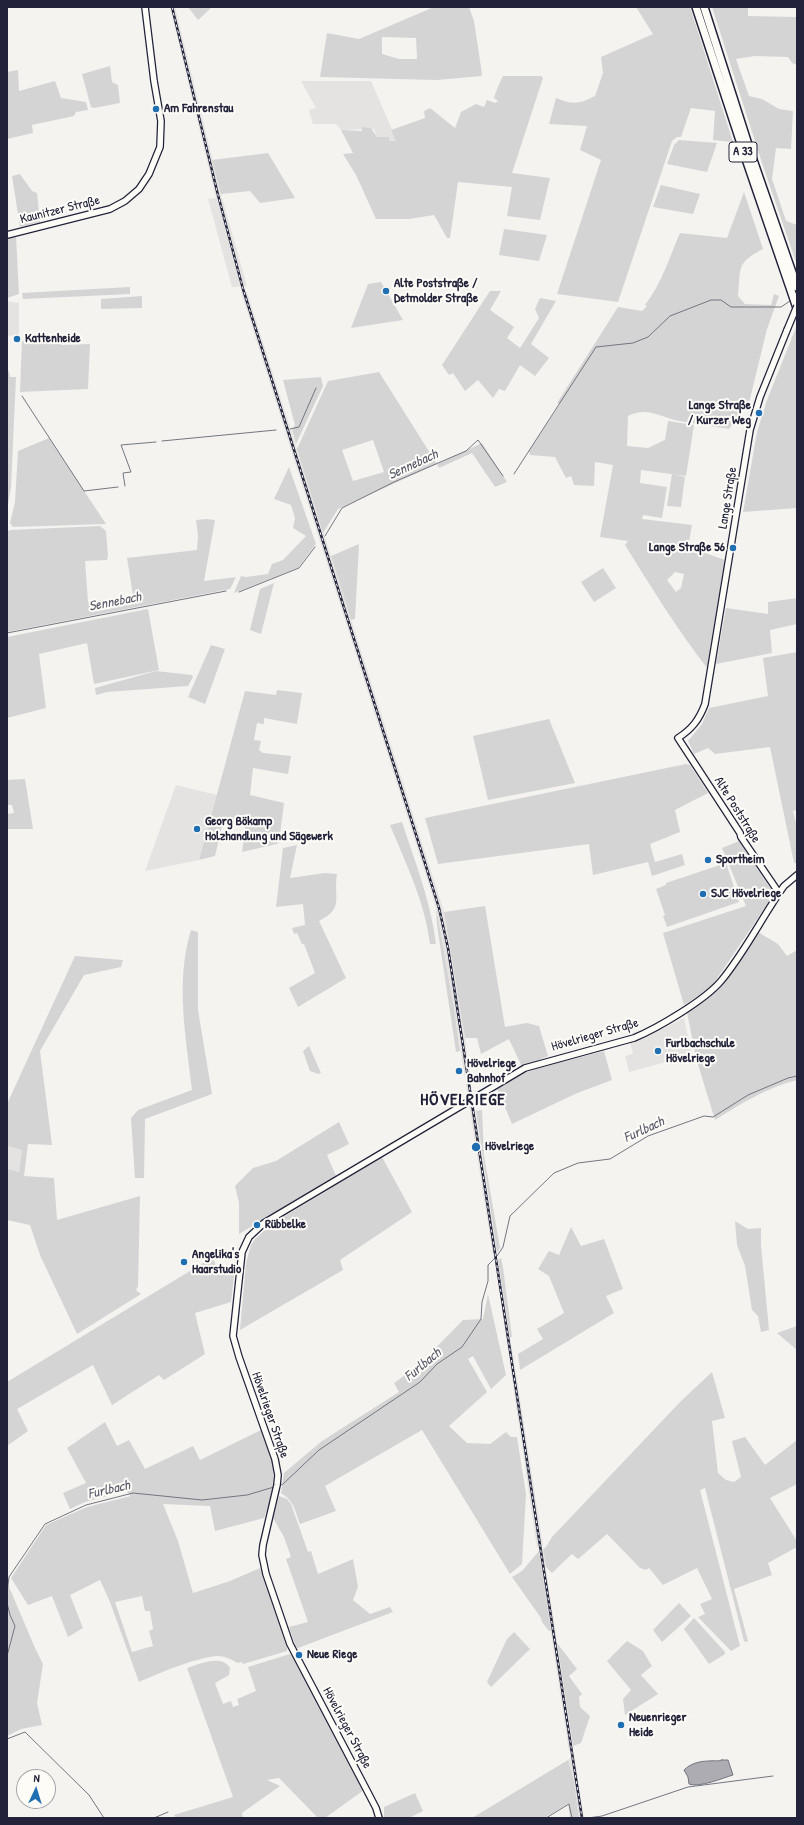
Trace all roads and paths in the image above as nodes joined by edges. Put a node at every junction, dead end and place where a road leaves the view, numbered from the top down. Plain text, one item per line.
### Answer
1 (145, 7) edge
2 (696, 7) edge
3 (704, 7) edge
4 (7, 235) edge
5 (797, 287) edge
6 (796, 303) edge
7 (678, 738) joint
8 (797, 875) edge
9 (779, 893) junction
10 (379, 1818) edge

1 - 4 main road, Kaunitzer Straße
2 - 6 highway, A 33
3 - 5 highway, A 33
6 - 7 main road, Lange Straße, bridge
7 - 9 main road, Alte Poststraße
8 - 9 main road, Hövelrieger Straße
9 - 10 main road, Hövelrieger Straße

